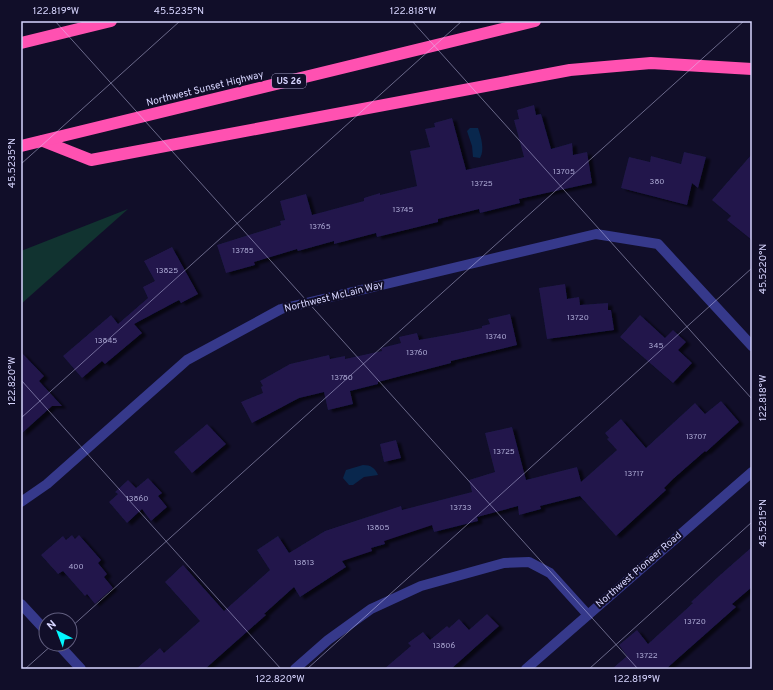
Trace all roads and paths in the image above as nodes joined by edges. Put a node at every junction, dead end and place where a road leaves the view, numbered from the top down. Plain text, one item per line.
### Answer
1 (111, 21) edge
2 (535, 21) edge
3 (21, 43) edge
4 (752, 69) edge
5 (43, 141) junction
6 (21, 146) edge
7 (752, 346) edge
8 (752, 472) edge
9 (21, 502) edge
10 (21, 604) edge
11 (588, 615) junction
12 (38, 622) edge
13 (65, 652) edge
14 (81, 669) edge
15 (295, 669) edge
16 (526, 669) edge

1 - 3 highway
2 - 5 highway, Northwest Sunset Highway / US 26
4 - 5 highway
5 - 6 highway, Northwest Sunset Highway / US 26
7 - 9 street, Northwest McLain Way
8 - 11 street, Northwest Pioneer Road
10 - 12 street
11 - 15 street
11 - 16 street, Northwest Pioneer Road
13 - 14 street

